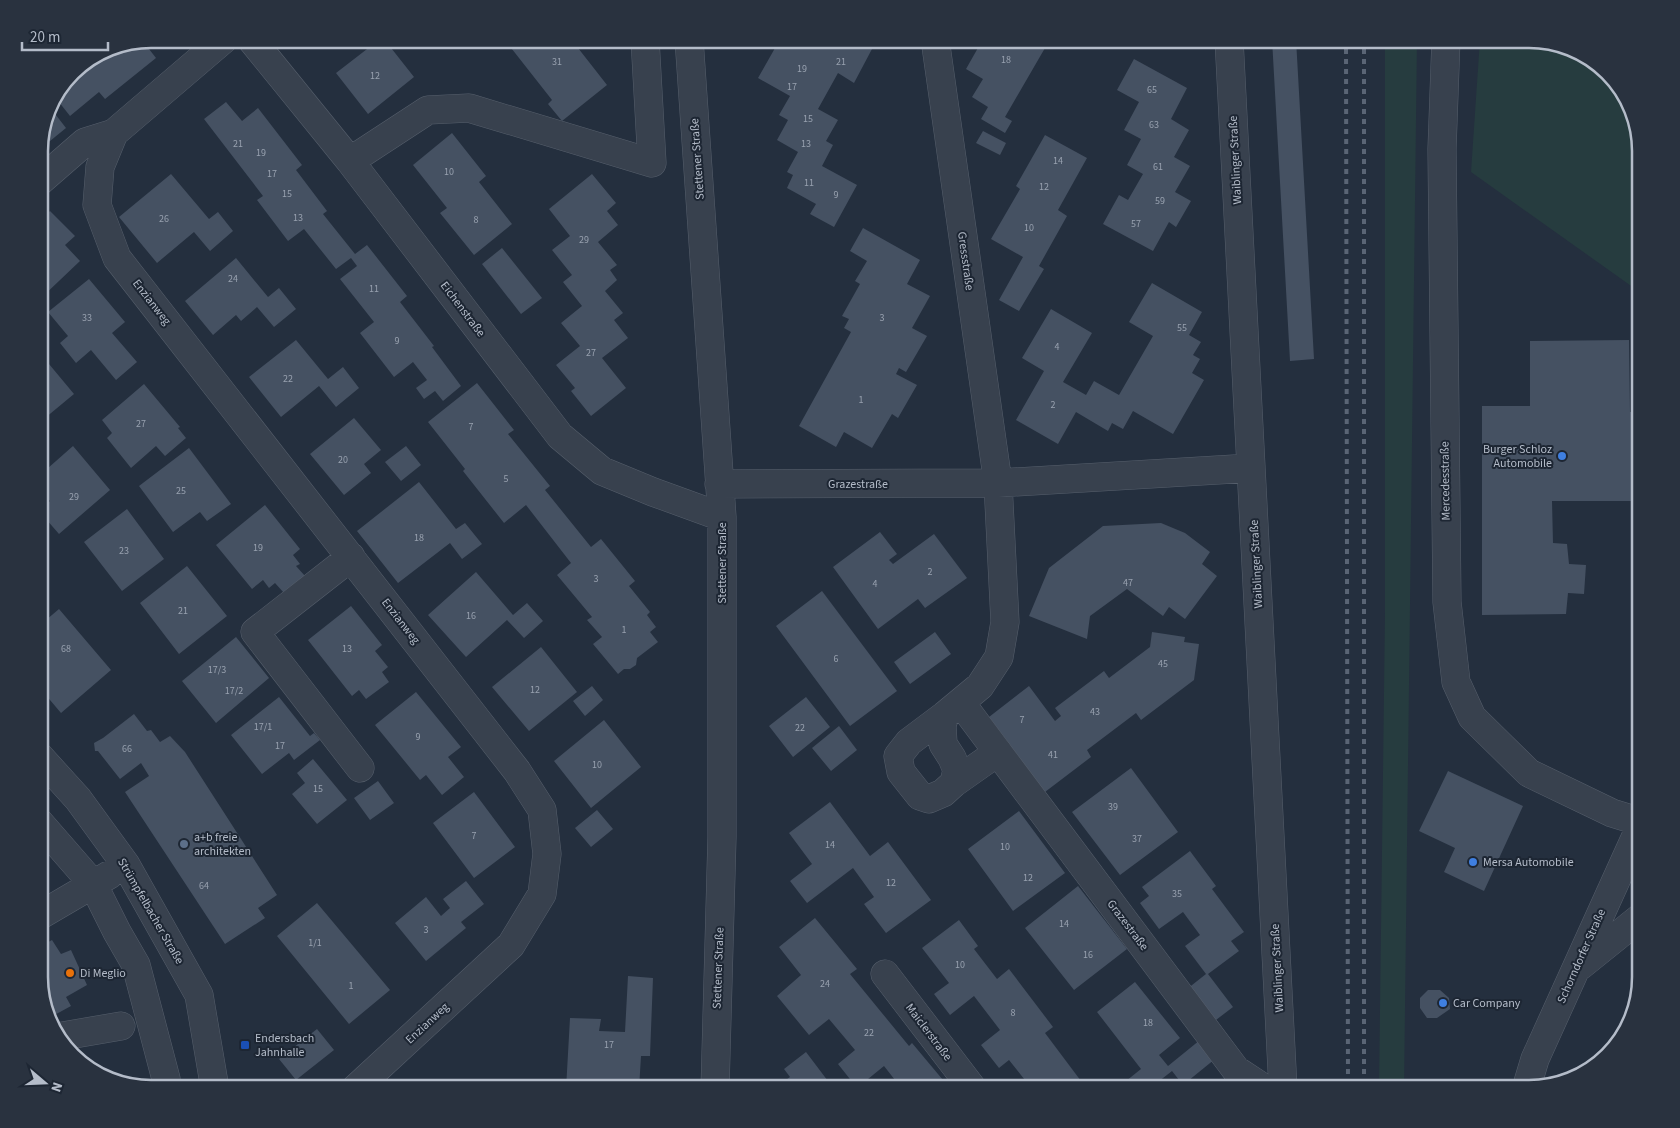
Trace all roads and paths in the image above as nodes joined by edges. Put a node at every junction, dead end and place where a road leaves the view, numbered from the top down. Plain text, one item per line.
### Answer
1 (213, 48) edge
2 (258, 48) edge
3 (646, 48) edge
4 (690, 48) edge
5 (936, 48) edge
6 (1229, 48) edge
7 (1446, 48) edge
8 (114, 133) junction
9 (350, 161) junction
10 (48, 174) edge
11 (1251, 468) junction
12 (998, 483) junction
13 (719, 484) junction
14 (722, 516) junction
15 (350, 557) junction
16 (953, 709) junction
17 (998, 752) junction
18 (48, 766) edge
19 (360, 768) dead end
20 (954, 783) junction
21 (1632, 820) edge
22 (48, 832) edge
23 (1632, 843) edge
24 (126, 865) junction
25 (93, 884) junction
26 (48, 911) edge
27 (1632, 924) edge
28 (1575, 970) junction
29 (885, 974) dead end
30 (121, 1026) dead end
31 (65, 1036) edge
32 (166, 1080) edge
33 (214, 1080) edge
34 (365, 1080) edge
35 (715, 1080) edge
36 (966, 1080) edge
37 (1252, 1080) edge
38 (1283, 1080) edge
39 (1529, 1080) edge

1 - 8 street, Enzianweg
2 - 9 street, Eichenstraße
3 - 9 street
4 - 13 street, Stettener Straße
5 - 12 street, Gressstraße
6 - 11 street, Waiblinger Straße
7 - 21 street, Mercedesstraße
8 - 10 street, Enzianweg
8 - 15 street, Enzianweg
9 - 14 street, Eichenstraße
11 - 12 street, Grazestraße
11 - 38 street, Waiblinger Straße
12 - 13 street, Grazestraße
12 - 16 street
13 - 14 street, Stettener Straße
14 - 35 street, Stettener Straße
15 - 19 street
15 - 34 street, Enzianweg
16 - 17 street, Grazestraße
16 - 20 street
16 - 20 street
17 - 20 street
17 - 37 street, Grazestraße
18 - 24 street, Strümpfelbacher Straße
22 - 25 street
23 - 28 street, Schorndorfer Straße
24 - 25 street
24 - 33 street, Strümpfelbacher Straße
25 - 26 street
25 - 32 street
27 - 28 street
28 - 39 street, Schorndorfer Straße
29 - 36 street, Maiclerstraße
30 - 31 street

